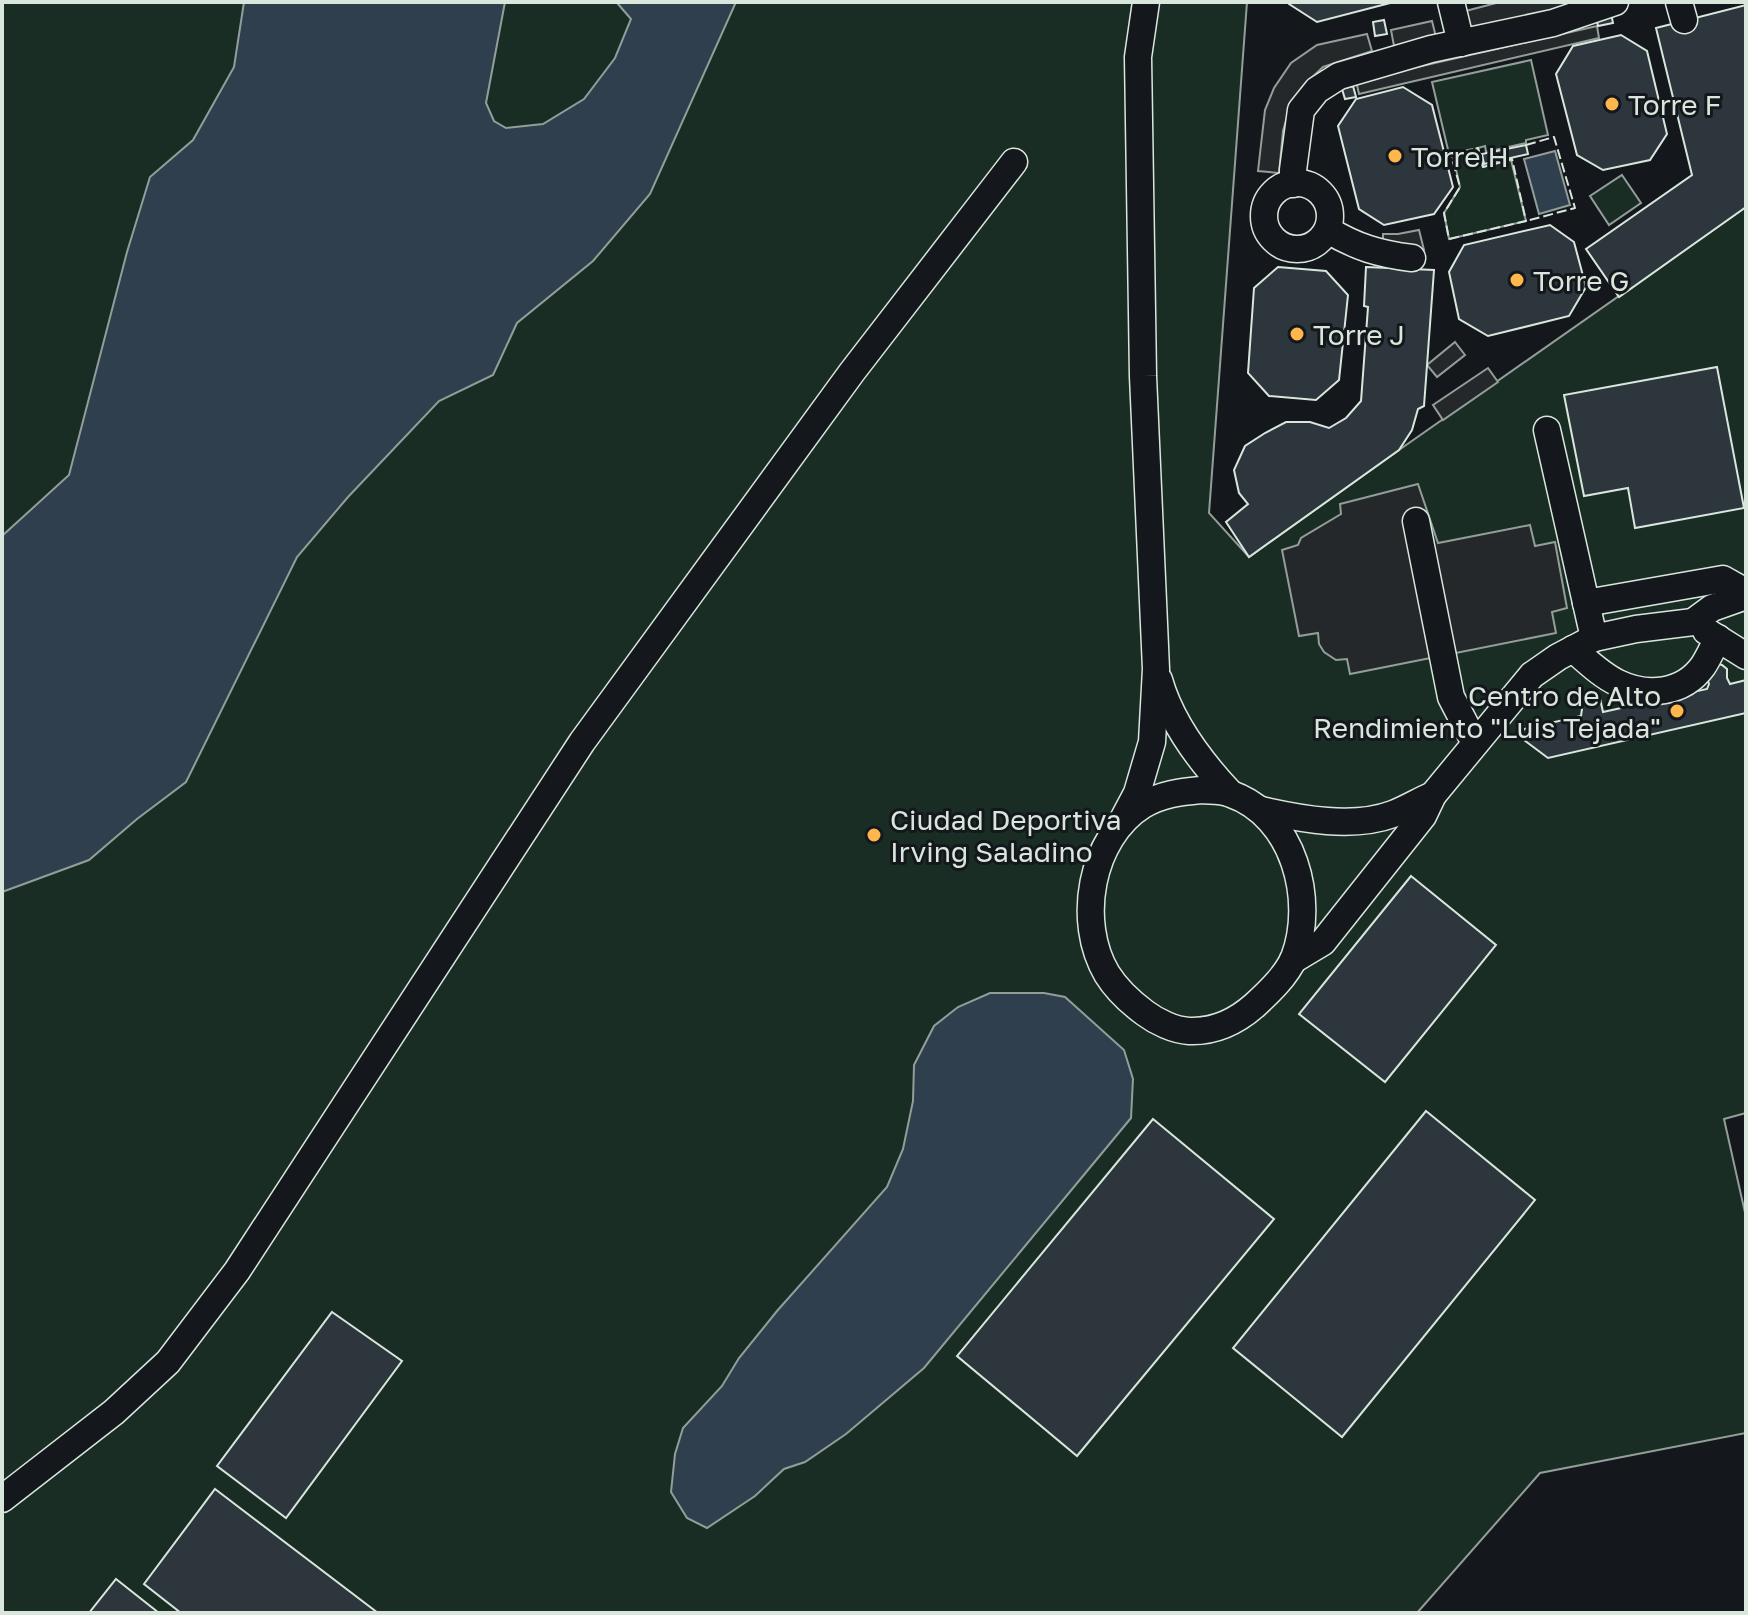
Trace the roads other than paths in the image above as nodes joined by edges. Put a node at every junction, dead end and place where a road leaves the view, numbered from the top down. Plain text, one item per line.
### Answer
1 (1146, 2) edge
2 (1451, 2) edge
3 (1615, 2) edge
4 (1461, 43) junction
5 (1014, 162) dead end
6 (1293, 184) junction
7 (1328, 230) junction
8 (1394, 260) dead end
9 (1547, 430) dead end
10 (1416, 521) dead end
11 (1746, 594) edge
12 (1586, 603) junction
13 (1693, 622) junction
14 (1718, 638) junction
15 (1583, 644) junction
16 (1746, 656) edge
17 (1156, 669) junction
18 (1475, 743) junction
19 (1230, 793) junction
20 (1433, 795) junction
21 (1261, 810) junction
22 (1120, 825) junction
23 (1293, 960) junction
24 (2, 1499) edge

1 - 17 street
2 - 4 street
3 - 4 street
4 - 6 street
5 - 24 street
6 - 7 street
6 - 7 street
7 - 8 street
9 - 12 street
10 - 18 street
11 - 12 street
11 - 13 street
12 - 15 street
13 - 14 street
13 - 15 street
14 - 15 street
14 - 16 street
15 - 18 street
17 - 19 street
17 - 22 street
18 - 20 street
19 - 21 street
19 - 22 street
20 - 21 street
20 - 23 street
21 - 23 street
22 - 23 street

